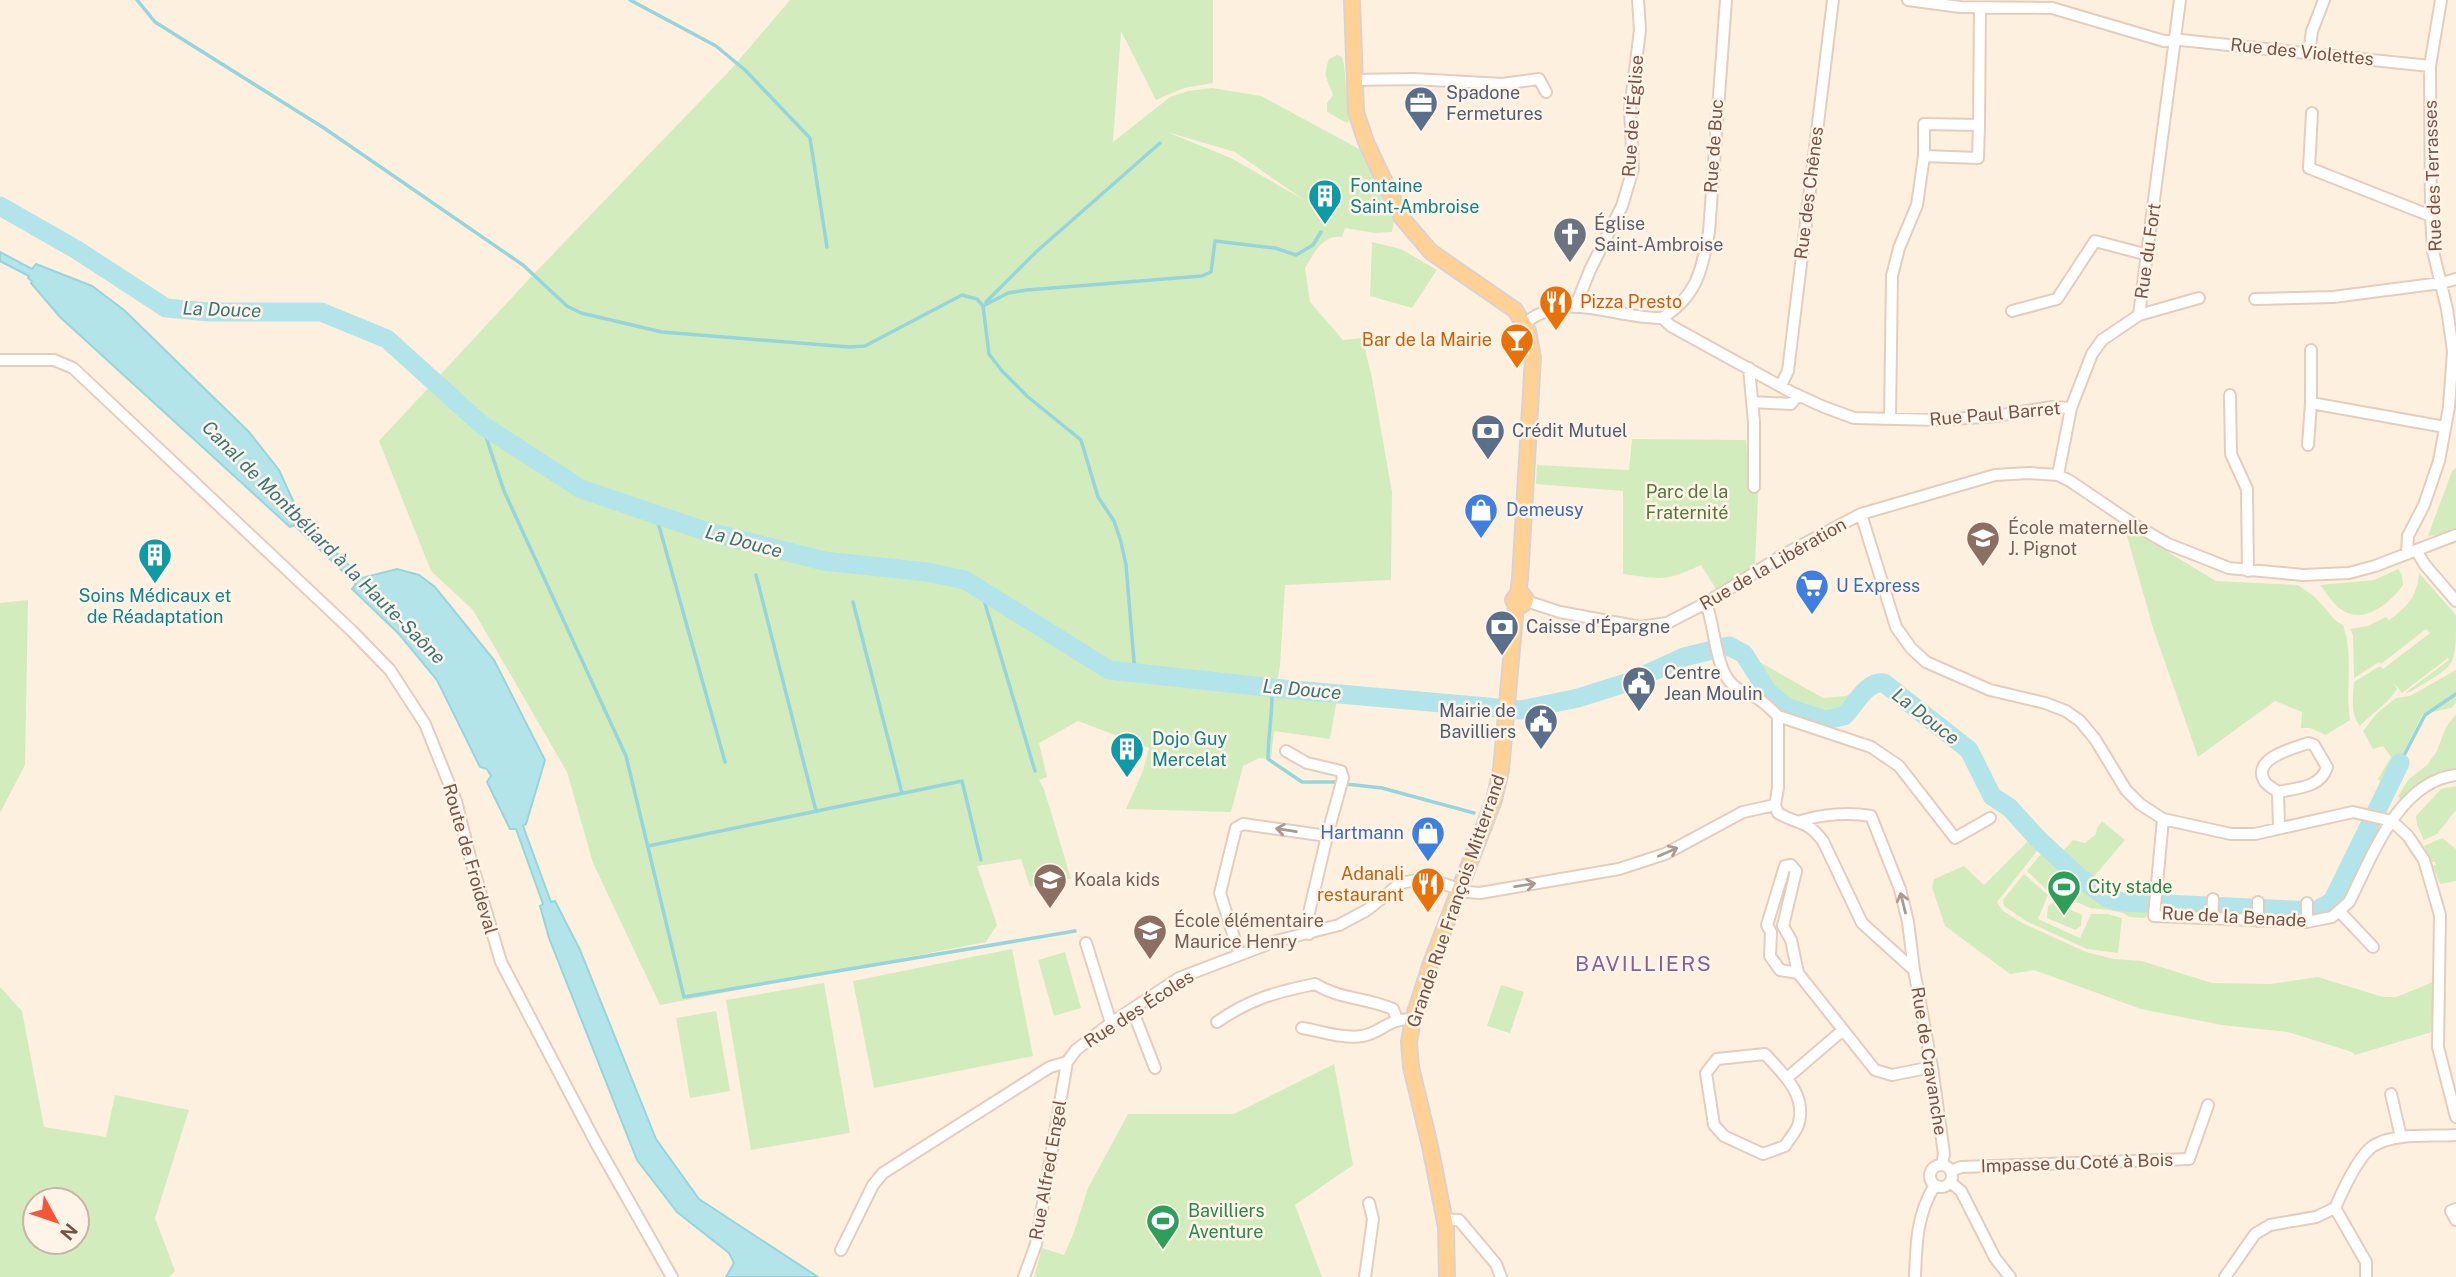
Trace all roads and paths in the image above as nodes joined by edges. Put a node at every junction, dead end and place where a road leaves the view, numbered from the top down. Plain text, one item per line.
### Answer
1 (1352, 0) edge
2 (1638, 0) edge
3 (1726, 0) edge
4 (1833, 0) edge
5 (1908, 0) edge
6 (2180, 0) edge
7 (2324, 0) edge
8 (2441, 0) edge
9 (1980, 8) junction
10 (2173, 40) junction
11 (2309, 53) junction
12 (2430, 66) junction
13 (1353, 80) junction
14 (1546, 92) dead end
15 (2312, 113) dead end
16 (1979, 125) junction
17 (1924, 156) junction
18 (2431, 216) junction
19 (2148, 255) junction
20 (2456, 279) edge
21 (2441, 283) junction
22 (2199, 298) dead end
23 (2255, 299) dead end
24 (1576, 305) junction
25 (2012, 311) dead end
26 (2140, 315) junction
27 (1662, 318) junction
28 (1525, 323) junction
29 (2311, 350) dead end
30 (0, 360) edge
31 (1749, 368) junction
32 (1782, 385) junction
33 (1798, 395) junction
34 (2230, 395) dead end
35 (1752, 402) junction
36 (2311, 403) junction
37 (2071, 408) junction
38 (1890, 419) junction
39 (2445, 427) junction
40 (2308, 444) dead end
41 (2058, 475) junction
42 (1754, 487) dead end
43 (1861, 514) junction
44 (2456, 535) edge
45 (2412, 552) junction
46 (2248, 571) junction
47 (1520, 600) junction
48 (2456, 600) edge
49 (1706, 603) junction
50 (1777, 716) junction
51 (1286, 751) dead end
52 (2456, 775) edge
53 (2278, 792) junction
54 (1775, 805) junction
55 (1990, 818) dead end
56 (2164, 819) junction
57 (1801, 821) junction
58 (2392, 821) junction
59 (2279, 828) junction
60 (1327, 836) junction
61 (1458, 889) junction
62 (2307, 903) dead end
63 (2340, 912) junction
64 (2307, 918) junction
65 (1309, 934) junction
66 (1086, 943) dead end
67 (2373, 947) dead end
68 (1239, 953) junction
69 (1914, 970) junction
70 (1798, 974) junction
71 (1132, 1009) junction
72 (1397, 1019) junction
73 (1413, 1019) junction
74 (1217, 1022) dead end
75 (1111, 1023) junction
76 (1302, 1028) dead end
77 (1843, 1030) junction
78 (1066, 1062) junction
79 (1155, 1068) dead end
80 (1932, 1068) junction
81 (1787, 1078) junction
82 (2391, 1094) dead end
83 (2208, 1105) dead end
84 (2456, 1117) edge
85 (2456, 1135) edge
86 (2401, 1137) junction
87 (1948, 1173) junction
88 (1935, 1185) junction
89 (1369, 1203) dead end
90 (2335, 1208) junction
91 (2456, 1209) edge
92 (1444, 1219) junction
93 (2456, 1220) edge
94 (841, 1250) dead end
95 (672, 1277) edge
96 (1024, 1277) edge
97 (1365, 1277) edge
98 (1447, 1277) edge
99 (1501, 1277) edge
100 (1915, 1277) edge
101 (2010, 1277) edge
102 (2225, 1277) edge
103 (2366, 1277) edge

1 - 13 main road
2 - 24 street, Rue de l'Église
3 - 27 street, Rue de Buc
4 - 32 street, Rue des Chênes
5 - 9 street, Rue des Violettes
6 - 10 street, Rue du Fort
7 - 11 street
8 - 12 street, Rue des Terrasses
9 - 10 street, Rue des Violettes
9 - 16 street
10 - 11 street, Rue des Violettes
10 - 19 street, Rue du Fort
11 - 12 street, Rue des Violettes
12 - 18 street, Rue des Terrasses
13 - 14 street
13 - 28 main road
15 - 18 street
16 - 17 street
16 - 17 street
17 - 38 street
18 - 21 street, Rue des Terrasses
19 - 25 street
19 - 26 street, Rue du Fort
20 - 21 street
21 - 23 street
21 - 39 street, Rue des Terrasses
22 - 26 street
24 - 27 street
24 - 28 street
26 - 37 street, Rue du Fort
27 - 31 street, Rue Paul Barret
28 - 47 main road, Grande Rue François Mitterrand
29 - 36 street
30 - 95 street, Route de Froideval
31 - 32 street, Rue Paul Barret
31 - 35 street
32 - 33 street, Rue Paul Barret
33 - 35 street
33 - 38 street, Rue Paul Barret
34 - 46 street
35 - 42 street
36 - 39 street
36 - 40 street
37 - 38 street, Rue Paul Barret
37 - 41 street, Rue du Fort
39 - 45 street, Rue des Terrasses
41 - 43 street, Rue de la Libération
41 - 46 street, Rue de la Libération
43 - 49 street, Rue de la Libération
43 - 56 street
44 - 45 street, Rue de la Libération
45 - 46 street, Rue de la Libération
45 - 48 street
47 - 49 street, Rue de la Libération
47 - 61 main road, Grande Rue François Mitterrand
49 - 50 street
50 - 54 street
50 - 55 street
51 - 60 street
52 - 58 street
53 - 53 street
53 - 59 street
54 - 57 street, Rue de Cravanche
61 -> 54 street, Rue des Écoles
56 - 59 street
56 - 64 street, Rue de la Benade
57 - 69 street, Rue de Cravanche
69 -> 57 street
58 - 59 street
58 - 63 street
58 - 84 street
60 - 65 street
60 -> 68 street
61 - 65 street, Rue des Écoles
61 - 73 main road, Grande Rue François Mitterrand
62 - 64 street
63 - 64 street, Rue de la Benade
63 - 67 street
65 - 68 street, Rue des Écoles
66 - 75 street
68 - 71 street, Rue des Écoles
69 - 80 street, Rue de Cravanche
70 - 70 street
70 - 77 street
71 - 75 street, Rue des Écoles
71 - 79 street
72 - 73 street
72 - 74 street
72 - 76 street
73 - 92 main road, Grande Rue François Mitterrand
75 - 78 street, Rue des Écoles
77 - 80 street
77 - 81 street
78 - 94 street, Rue des Écoles
78 - 96 street, Rue Alfred Engel
80 - 87 street, Rue de Cravanche
81 - 81 street
82 - 86 street
83 - 87 street, Impasse du Coté à Bois
85 - 86 street
86 - 90 street
87 - 88 street
87 - 88 street
87 - 101 street
88 - 100 street
89 - 97 street
90 - 102 street
90 - 103 street
91 - 93 street
92 - 98 main road, Grande Rue François Mitterrand
92 - 99 street

